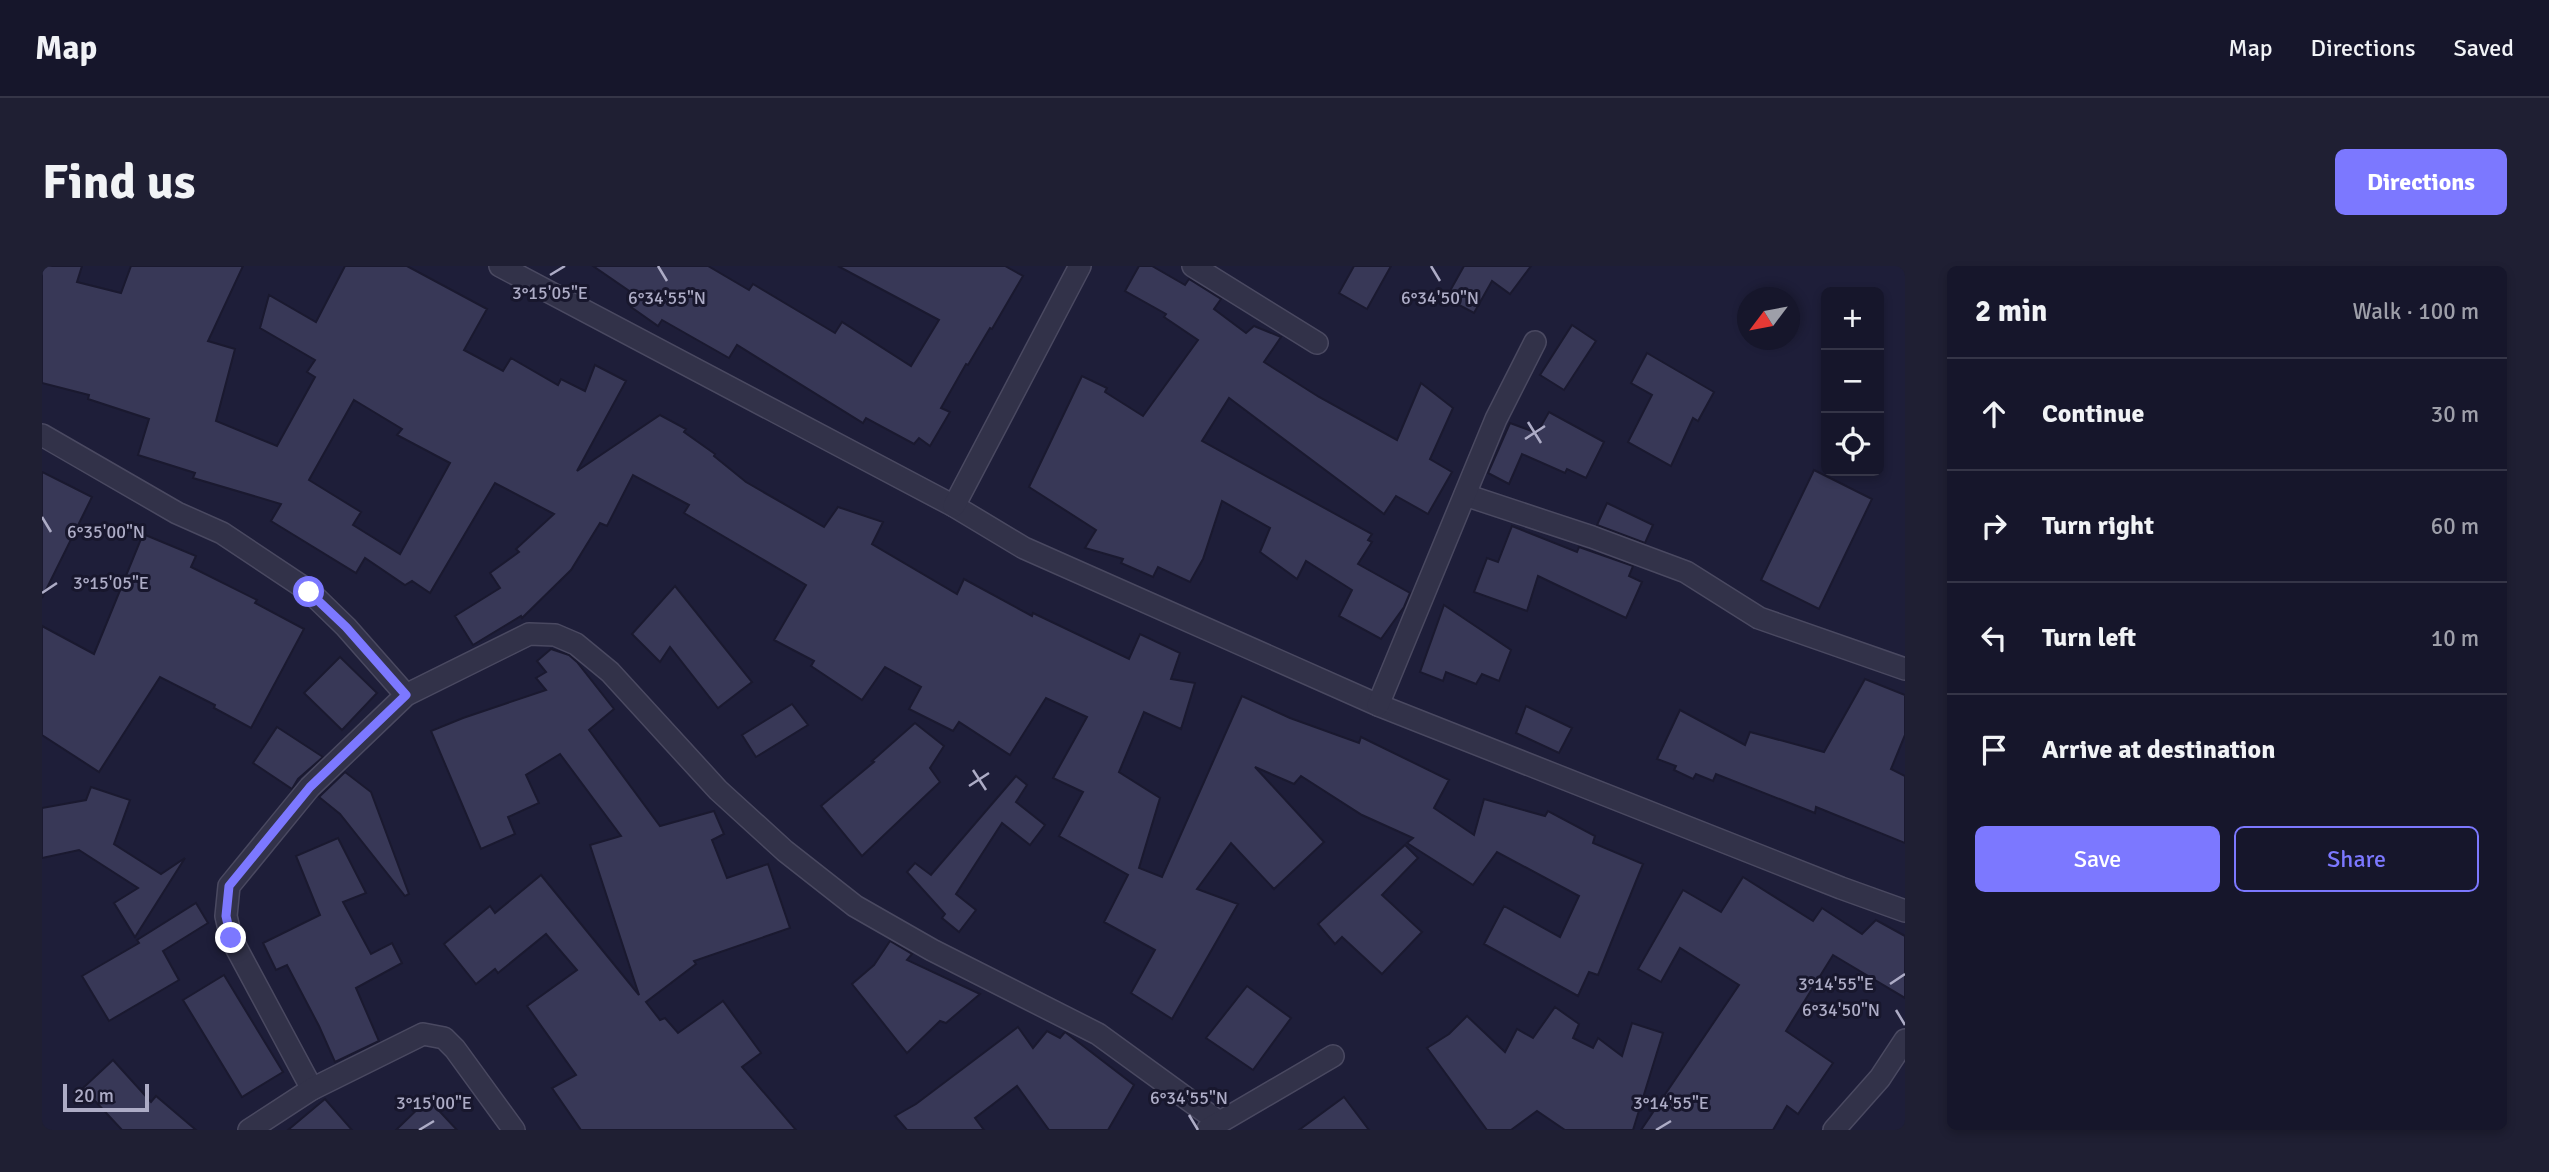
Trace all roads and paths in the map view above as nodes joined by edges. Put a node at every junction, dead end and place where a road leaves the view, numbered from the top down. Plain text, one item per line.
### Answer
1 (500, 266) edge
2 (1080, 266) edge
3 (1192, 266) edge
4 (1535, 341) dead end
5 (1317, 342) dead end
6 (42, 435) edge
7 (1465, 495) junction
8 (954, 506) junction
9 (1905, 669) edge
10 (406, 695) junction
11 (1378, 705) junction
12 (1905, 911) edge
13 (1905, 1040) edge
14 (1333, 1056) dead end
15 (312, 1088) junction
16 (1213, 1126) edge
17 (249, 1130) edge
18 (514, 1130) edge
19 (1835, 1130) edge

1 - 8 street
2 - 8 street
3 - 5 street
4 - 7 street
6 - 10 street
7 - 9 street
7 - 11 street
8 - 11 street
10 - 15 street
10 - 16 street
11 - 12 street
13 - 19 street
14 - 16 street
15 - 17 street
15 - 18 street

